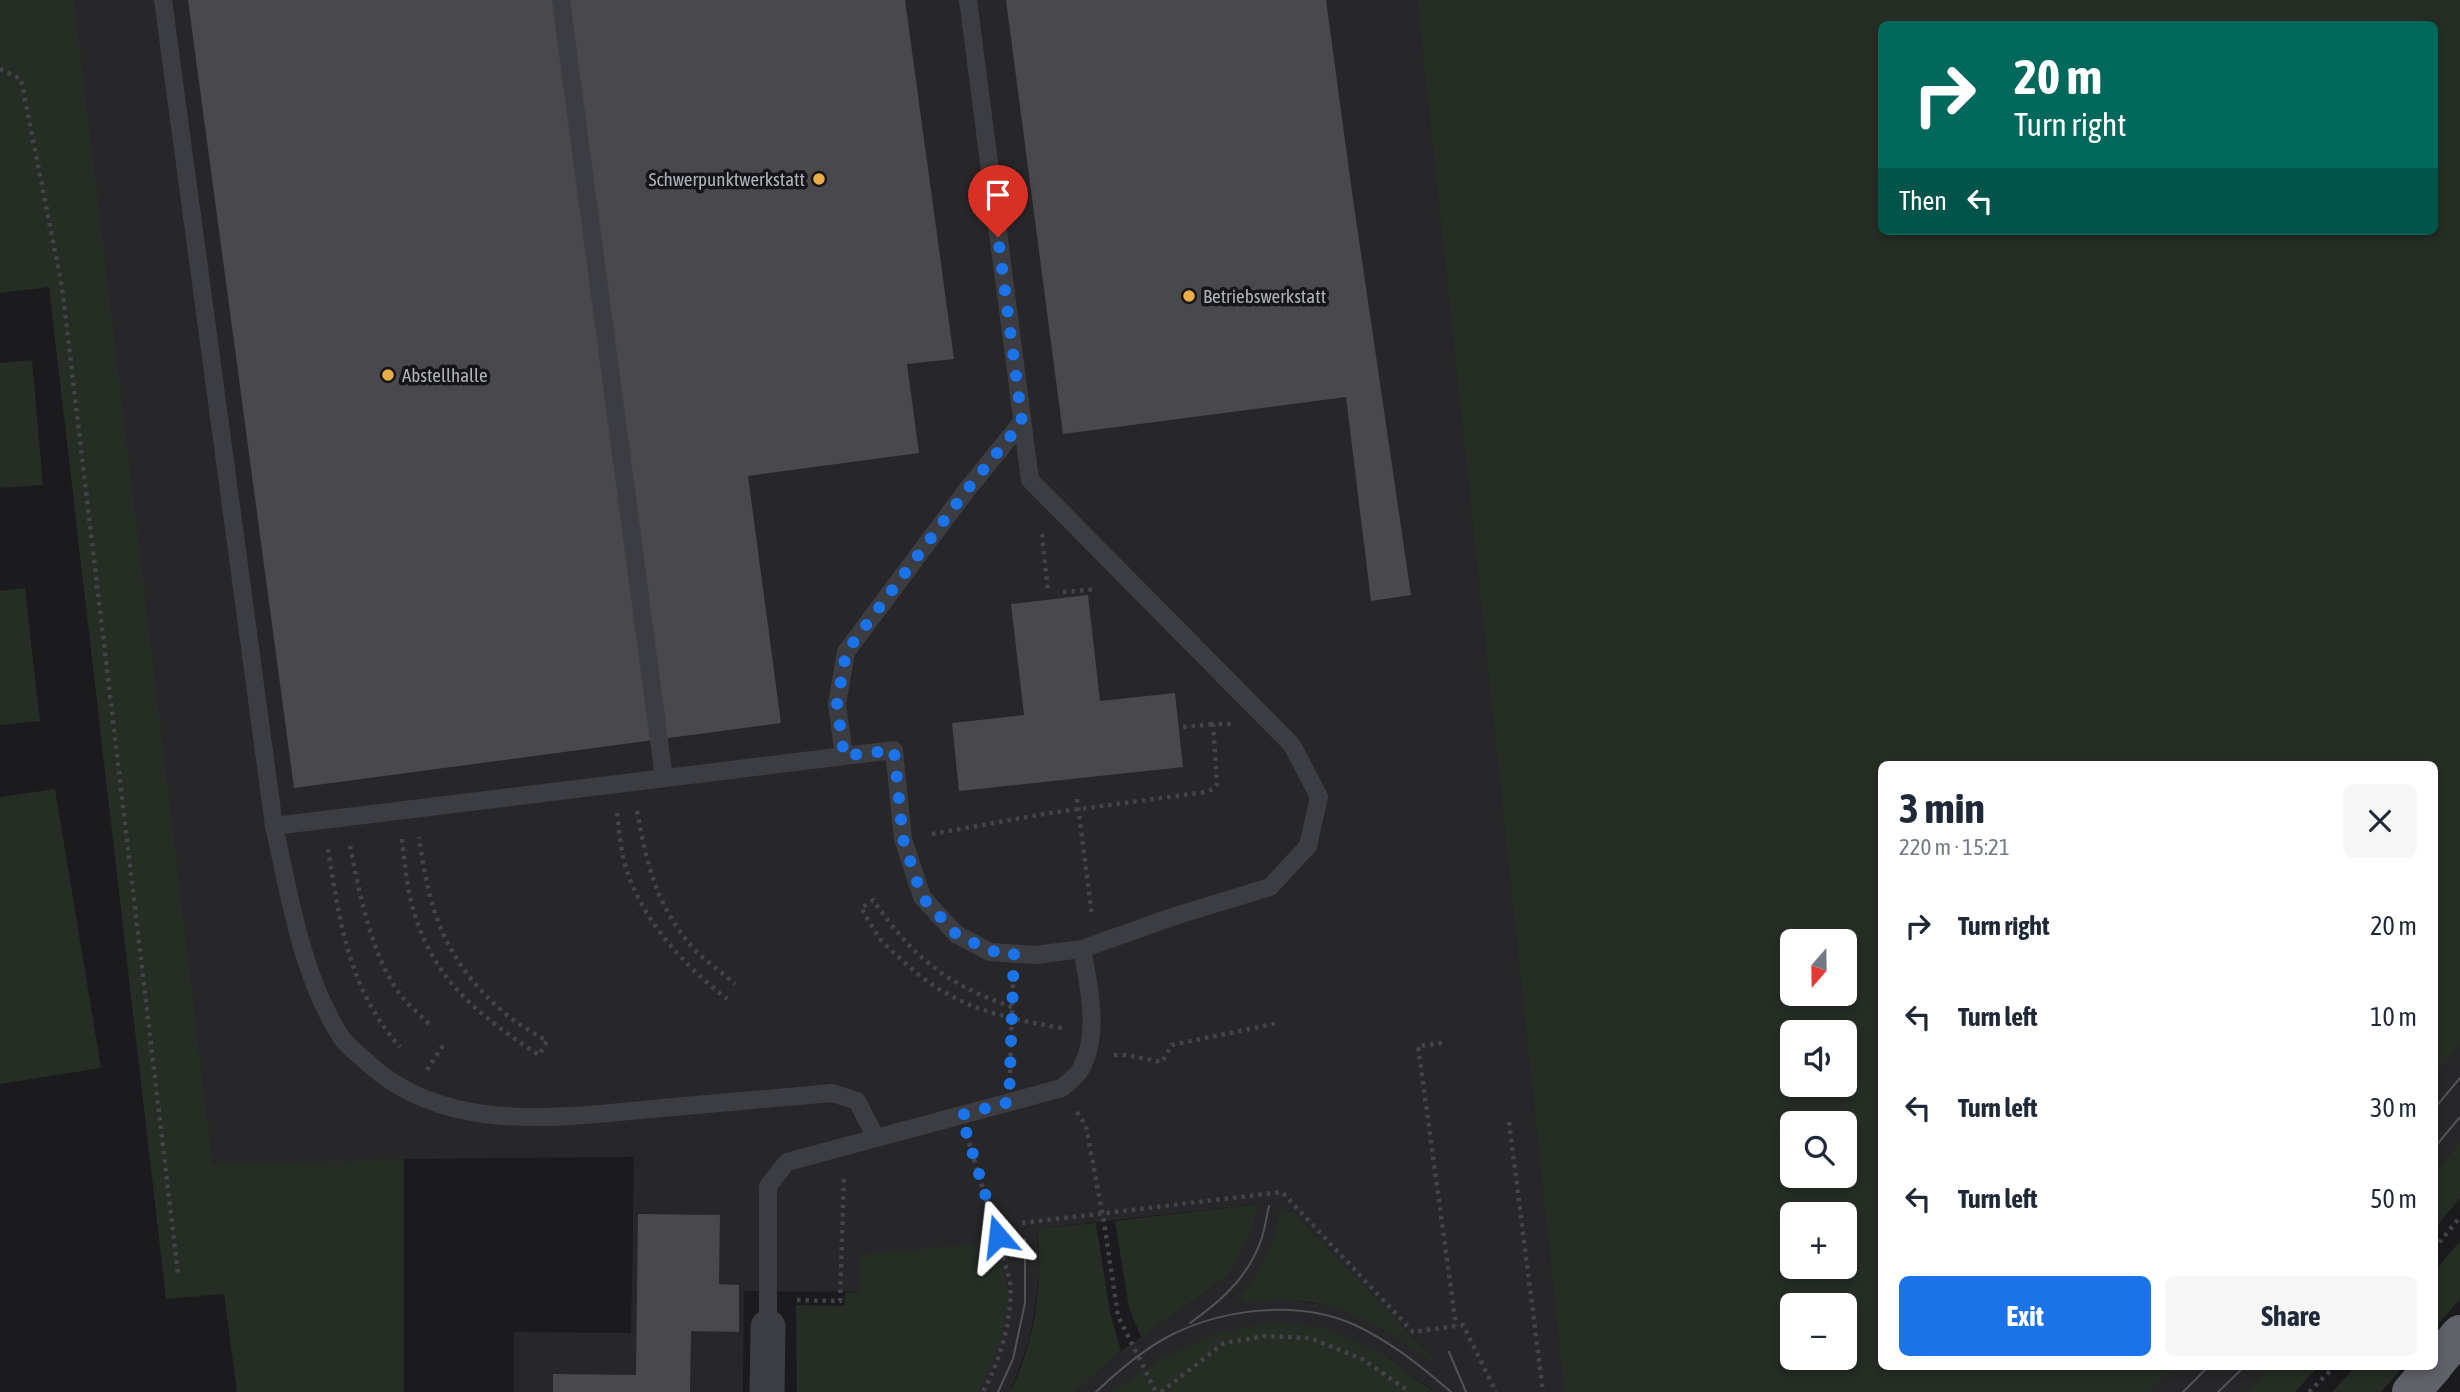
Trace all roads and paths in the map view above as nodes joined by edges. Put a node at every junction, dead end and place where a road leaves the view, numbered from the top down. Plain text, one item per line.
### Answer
1 (163, 0) edge
2 (561, 0) edge
3 (968, 0) edge
4 (0, 69) edge
5 (1022, 422) junction
6 (1046, 575) dead end
7 (1048, 592) dead end
8 (1269, 722) junction
9 (1213, 724) junction
10 (1183, 727) dead end
11 (844, 756) junction
12 (664, 778) junction
13 (632, 782) junction
14 (613, 785) junction
15 (1077, 799) dead end
16 (1078, 809) junction
17 (406, 810) junction
18 (344, 817) junction
19 (323, 820) junction
20 (274, 826) junction
21 (903, 839) junction
22 (1089, 946) junction
23 (1014, 953) junction
24 (735, 984) dead end
25 (727, 999) dead end
26 (1012, 1007) junction
27 (1012, 1020) junction
28 (1278, 1023) dead end
29 (430, 1025) dead end
30 (1090, 1033) junction
31 (1442, 1043) dead end
32 (408, 1054) dead end
33 (1085, 1055) junction
34 (418, 1062) dead end
35 (428, 1069) dead end
36 (1062, 1088) junction
37 (1009, 1102) junction
38 (961, 1115) junction
39 (1509, 1122) dead end
40 (876, 1138) junction
41 (845, 1146) junction
42 (1102, 1213) junction
43 (2460, 1217) edge
44 (1022, 1223) dead end
45 (2438, 1243) edge
46 (178, 1274) dead end
47 (768, 1314) junction
48 (1456, 1326) junction
49 (2460, 1334) edge
50 (2438, 1360) edge
51 (2331, 1370) edge
52 (2430, 1370) edge
53 (767, 1392) edge
54 (983, 1392) edge
55 (1159, 1392) edge
56 (1410, 1392) edge
57 (1496, 1392) edge
58 (1543, 1392) edge
59 (2309, 1392) edge
60 (2411, 1392) edge

1 - 20 lane
2 - 12 lane
3 - 5 lane
4 - 46 path
5 - 8 lane
5 - 11 lane
6 - 7 path
8 - 9 path
8 - 22 lane
9 - 10 path
9 - 16 path
11 - 12 lane
11 - 21 lane
12 - 13 lane
13 - 14 lane
13 - 24 path
14 - 17 lane
14 - 25 path
15 - 16 path
16 - 21 path
16 - 22 path
17 - 17 path
17 - 18 lane
18 - 19 lane
18 - 29 path
19 - 20 lane
19 - 32 path
20 - 40 lane
21 - 23 lane
22 - 23 lane
22 - 30 lane
23 - 26 path
26 - 27 path
26 - 27 path
27 - 30 path
27 - 37 path
28 - 33 path
30 - 33 lane
31 - 48 path
33 - 36 lane
34 - 35 path
36 - 37 lane
36 - 42 path
37 - 38 lane
38 - 40 lane
38 - 54 path
39 - 58 path
40 - 41 lane
41 - 47 lane
41 - 47 path
42 - 44 path
42 - 48 path
42 - 55 path
43 - 45 path
47 - 53 street
48 - 57 path
49 - 50 highway
51 - 59 path
52 - 60 highway
55 - 56 path

